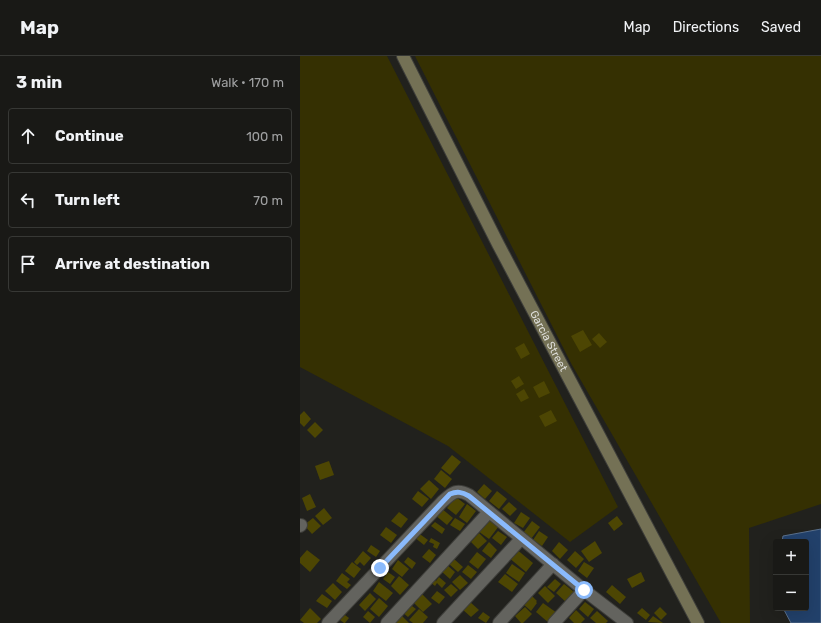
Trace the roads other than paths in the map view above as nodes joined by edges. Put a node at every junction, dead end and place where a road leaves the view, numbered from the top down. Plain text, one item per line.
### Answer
1 (403, 56) edge
2 (489, 512) junction
3 (521, 539) junction
4 (553, 564) junction
5 (584, 590) junction
6 (620, 621) edge
7 (328, 623) edge
8 (387, 623) edge
9 (443, 623) edge
10 (499, 623) edge
11 (554, 623) edge
12 (698, 623) edge

1 - 12 street, Garcia Street
2 - 3 street
2 - 7 street
2 - 8 street
3 - 4 street
3 - 9 street
4 - 5 street
4 - 10 street
5 - 6 street
5 - 11 street

